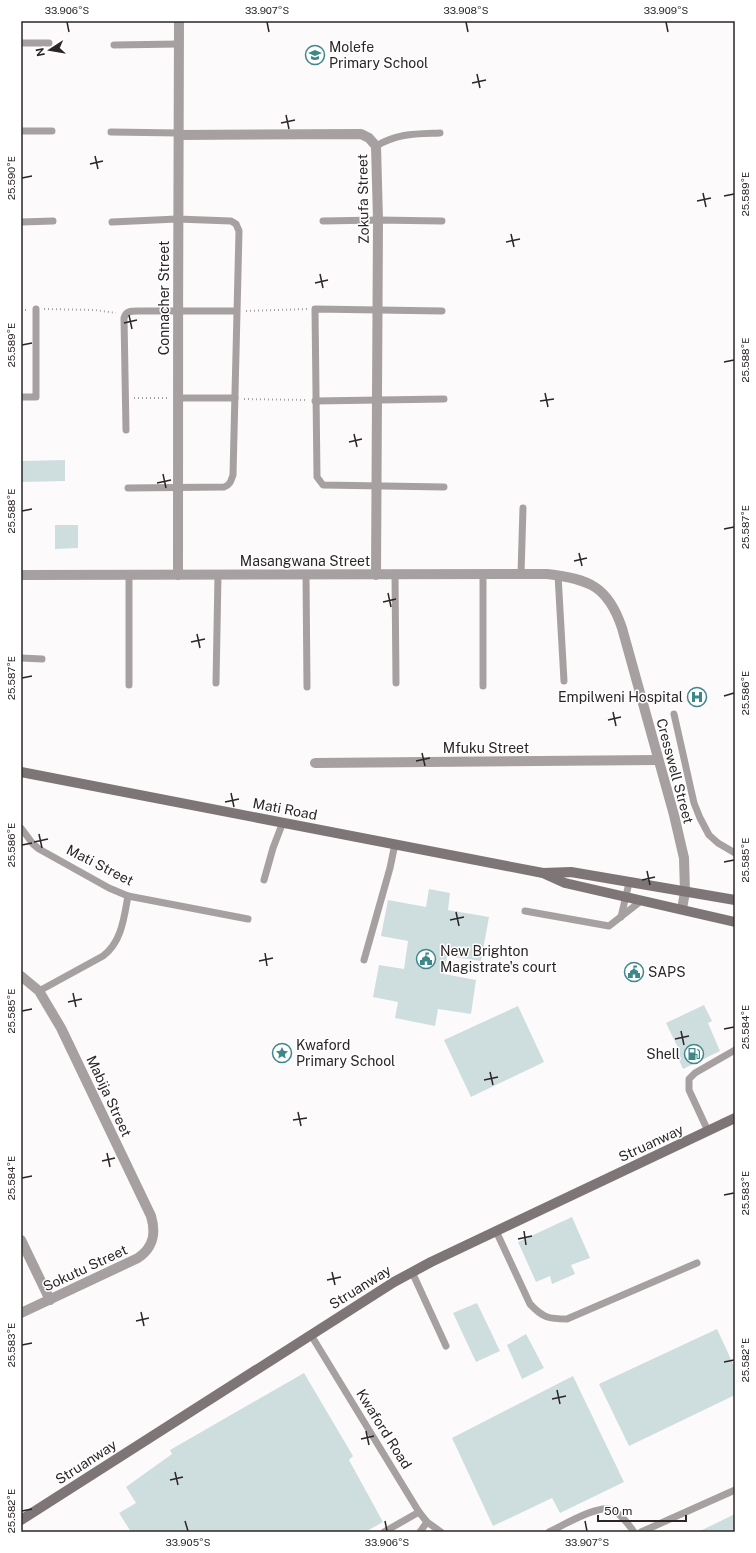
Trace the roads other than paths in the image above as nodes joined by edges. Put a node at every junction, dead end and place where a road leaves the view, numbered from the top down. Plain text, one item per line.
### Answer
1 (179, 21) edge
2 (21, 43) edge
3 (49, 43) dead end
4 (179, 44) junction
5 (114, 45) dead end
6 (21, 131) edge
7 (52, 131) dead end
8 (111, 132) dead end
9 (440, 133) dead end
10 (179, 134) junction
11 (376, 146) junction
12 (177, 219) junction
13 (378, 220) junction
14 (53, 221) dead end
15 (323, 221) dead end
16 (21, 222) edge
17 (112, 222) dead end
18 (442, 222) dead end
19 (36, 309) road end
20 (377, 309) junction
21 (179, 310) junction
22 (236, 311) junction
23 (442, 311) dead end
24 (21, 397) edge
25 (178, 398) junction
26 (235, 398) junction
27 (377, 399) junction
28 (444, 399) dead end
29 (315, 401) junction
30 (126, 430) dead end
31 (179, 487) junction
32 (377, 487) junction
33 (444, 487) dead end
34 (128, 488) dead end
35 (523, 508) dead end
36 (129, 574) junction
37 (483, 574) junction
38 (521, 574) junction
39 (21, 575) edge
40 (178, 575) junction
41 (218, 575) junction
42 (306, 575) junction
43 (376, 575) junction
44 (395, 575) junction
45 (558, 575) junction
46 (588, 583) joint
47 (21, 658) edge
48 (42, 659) dead end
49 (564, 681) dead end
50 (216, 683) dead end
51 (396, 683) dead end
52 (129, 685) dead end
53 (483, 686) dead end
54 (307, 687) dead end
55 (674, 714) dead end
56 (658, 760) junction
57 (314, 763) dead end
58 (21, 772) edge
59 (283, 822) junction
60 (21, 828) edge
61 (395, 844) junction
62 (735, 853) edge
63 (543, 873) junction
64 (264, 880) dead end
65 (629, 883) junction
66 (685, 892) junction
67 (128, 896) junction
68 (626, 897) junction
69 (641, 900) junction
70 (735, 900) edge
71 (682, 909) junction
72 (525, 911) dead end
73 (621, 917) junction
74 (248, 920) dead end
75 (735, 922) edge
76 (364, 960) dead end
77 (21, 976) edge
78 (38, 991) junction
79 (735, 1050) edge
80 (735, 1118) edge
81 (708, 1131) junction
82 (496, 1231) junction
83 (153, 1238) joint
84 (21, 1240) edge
85 (697, 1263) dead end
86 (412, 1272) junction
87 (50, 1300) junction
88 (21, 1313) edge
89 (310, 1335) junction
90 (446, 1346) dead end
91 (735, 1490) edge
92 (419, 1512) junction
93 (21, 1520) edge
94 (427, 1522) junction
95 (384, 1532) edge
96 (420, 1532) edge
97 (441, 1532) edge
98 (549, 1532) edge
99 (634, 1532) edge
100 (641, 1532) edge

1 - 4 street, Connacher Street
2 - 3 lane
4 - 5 lane
4 - 10 street, Connacher Street
6 - 7 lane
8 - 10 lane
9 - 11 lane
10 - 11 street, Zokufa Street
10 - 12 street, Connacher Street
11 - 13 street, Zokufa Street
12 - 17 lane
12 - 21 street, Connacher Street
12 - 22 lane
13 - 15 lane
13 - 18 lane
13 - 20 street, Zokufa Street
14 - 16 lane
19 - 24 lane
20 - 23 lane
20 - 27 street, Zokufa Street
20 - 29 lane
21 - 22 lane
21 - 25 street, Connacher Street
21 - 30 lane
22 - 26 lane
25 - 26 lane
25 - 31 street, Connacher Street
26 - 31 lane
27 - 28 lane
27 - 29 lane
27 - 32 street, Zokufa Street
29 - 32 lane
31 - 34 lane
31 - 40 street, Connacher Street
32 - 33 lane
32 - 43 street, Zokufa Street
35 - 38 lane
36 - 39 street, Masangwana Street
36 - 40 street, Masangwana Street
36 - 52 lane
37 - 38 street, Masangwana Street
37 - 44 street, Masangwana Street
37 - 53 lane
38 - 45 street, Masangwana Street
40 - 41 street, Masangwana Street
41 - 42 street, Masangwana Street
41 - 50 lane
42 - 43 street, Masangwana Street
42 - 54 lane
43 - 44 street, Masangwana Street
44 - 51 lane
45 - 46 street, Masangwana Street
45 - 49 lane
46 - 56 street, Cresswell Street
47 - 48 lane
55 - 62 lane
56 - 57 street, Mfuku Street
56 - 66 street, Cresswell Street
58 - 59 street, Mati Road
59 - 61 street, Mati Road
59 - 64 lane
60 - 67 lane, Mati Street
61 - 63 street, Mati Road
61 - 76 lane
63 - 65 street, Mati Road
63 - 68 street, Mati Road
65 - 66 street, Mati Road
65 - 68 lane
66 - 70 street, Mati Road
66 - 71 street, Cresswell Street
67 - 74 lane, Mati Street
67 - 78 lane
68 - 69 street, Mati Road
68 - 73 lane
69 - 71 street, Mati Road
69 - 73 lane
71 - 75 street, Mati Road
72 - 73 lane
77 - 78 street, Mabija Street
78 - 83 street, Mabija Street
79 - 81 lane
80 - 81 street, Struanway
81 - 82 street, Struanway
82 - 85 lane
82 - 86 street, Struanway
83 - 87 street, Sokutu Street
84 - 87 street
86 - 89 street, Struanway
86 - 90 lane
87 - 88 street, Sokutu Street
89 - 92 lane, Kwaford Road
89 - 93 street, Struanway
91 - 100 lane
92 - 94 lane, Kwaford Road
92 - 95 lane
94 - 96 lane
94 - 97 lane, Kwaford Road
98 - 99 lane

